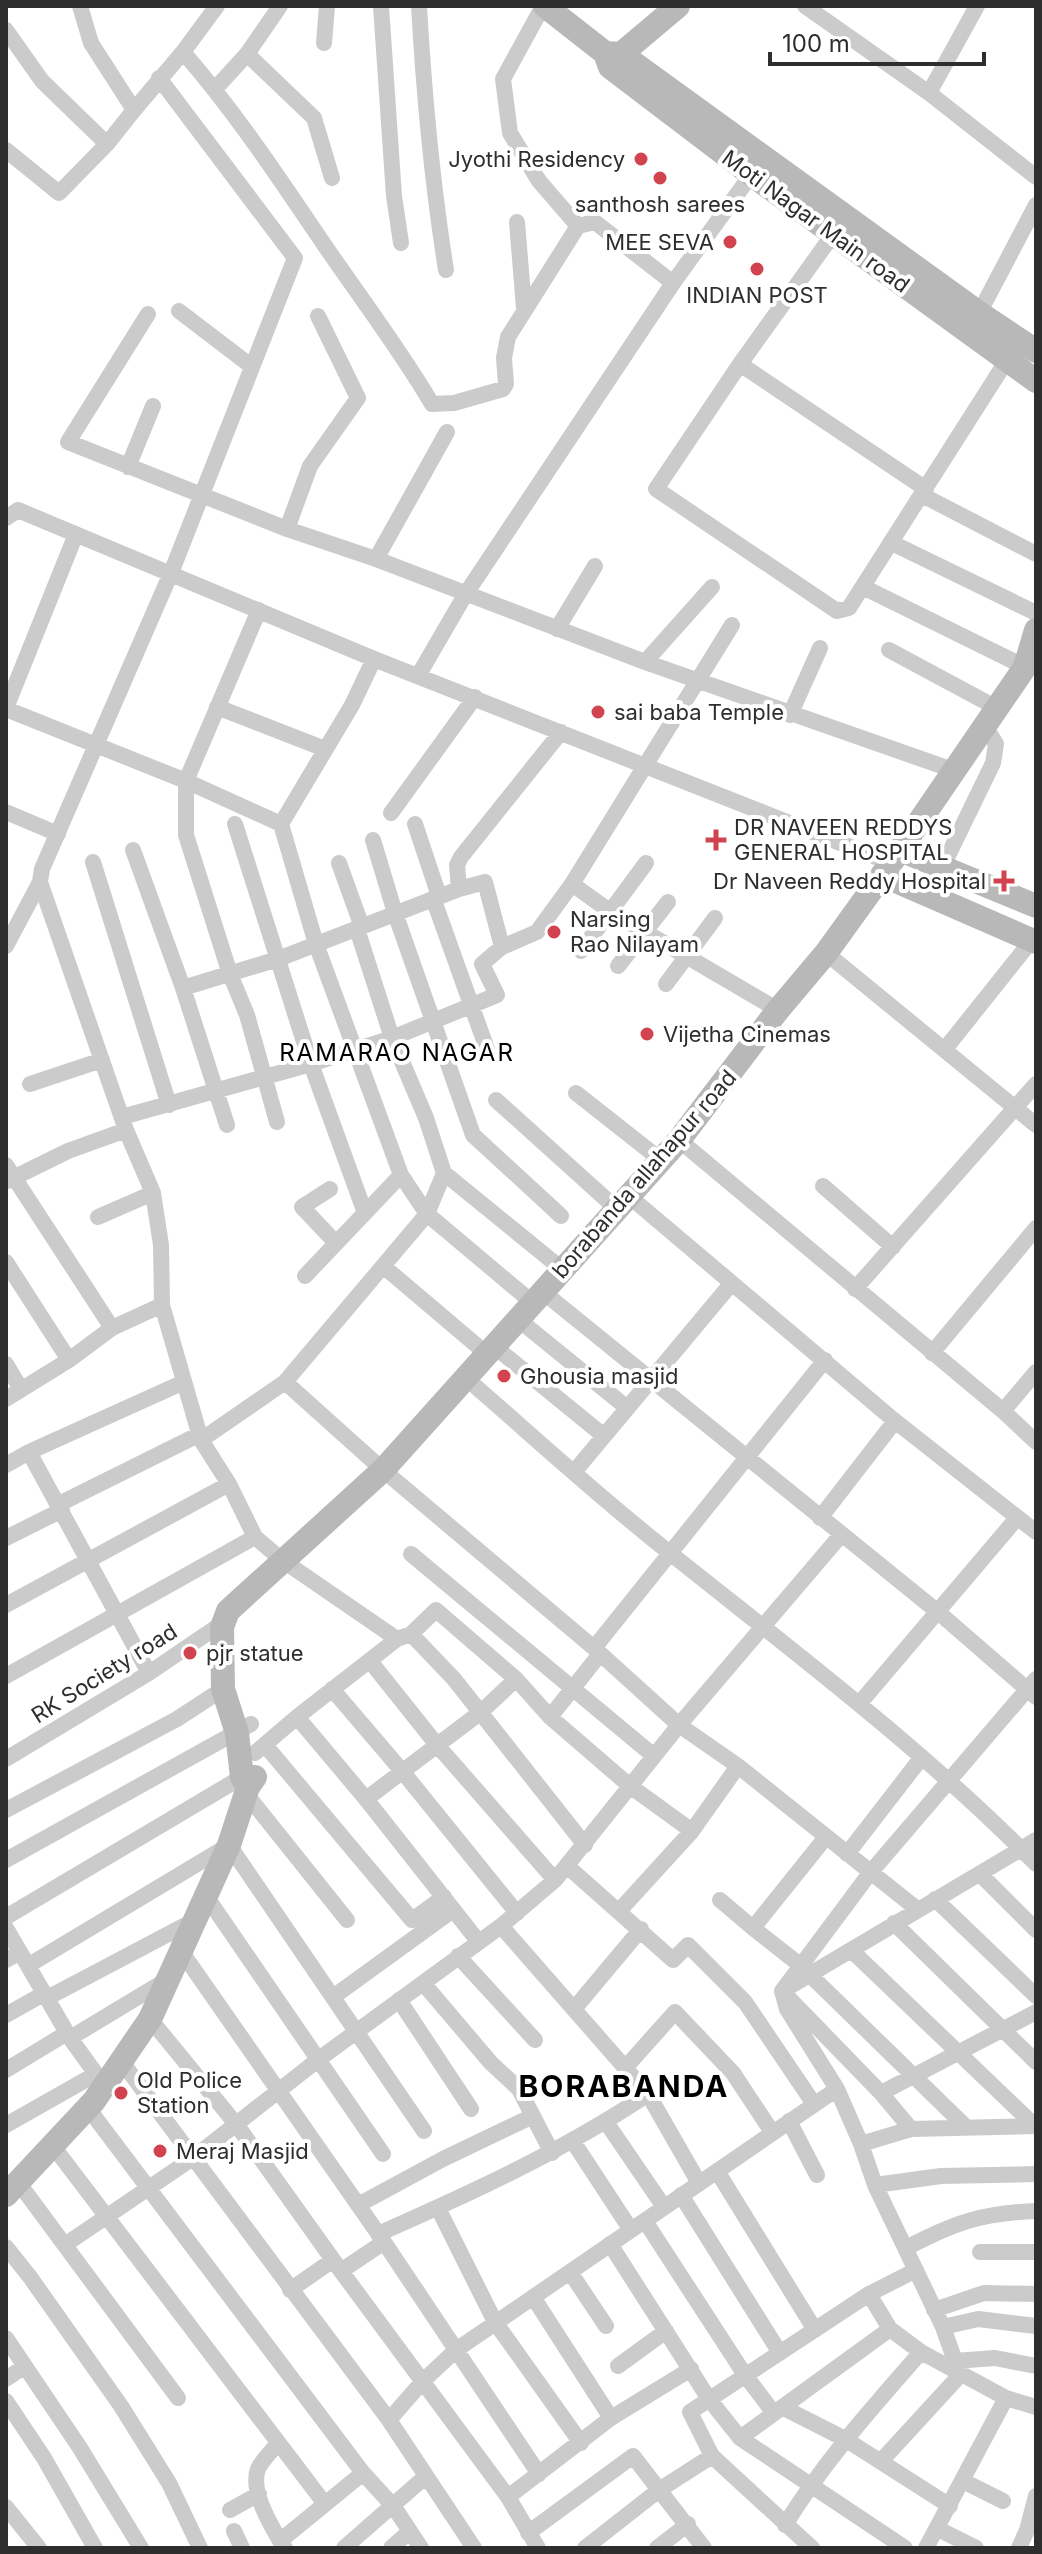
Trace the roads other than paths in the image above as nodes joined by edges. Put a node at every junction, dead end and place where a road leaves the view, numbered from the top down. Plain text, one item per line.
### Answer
1 (80, 6) edge
2 (217, 6) edge
3 (280, 6) edge
4 (327, 6) edge
5 (381, 6) edge
6 (419, 6) edge
7 (544, 6) edge
8 (678, 6) edge
9 (805, 6) edge
10 (977, 6) edge
11 (6, 30) edge
12 (324, 43) dead end
13 (183, 52) junction
14 (247, 54) junction
15 (612, 58) junction
16 (159, 78) junction
17 (215, 89) junction
18 (929, 93) junction
19 (134, 110) junction
20 (107, 144) junction
21 (6, 150) edge
22 (758, 166) junction
23 (1036, 177) edge
24 (332, 178) dead end
25 (1036, 205) edge
26 (517, 222) dead end
27 (578, 226) junction
28 (834, 233) junction
29 (401, 243) dead end
30 (446, 270) dead end
31 (673, 283) junction
32 (524, 308) junction
33 (179, 311) dead end
34 (148, 314) dead end
35 (318, 316) dead end
36 (974, 323) junction
37 (1036, 351) edge
38 (1007, 360) junction
39 (740, 364) junction
40 (251, 366) junction
41 (1036, 381) edge
42 (153, 406) dead end
43 (447, 432) dead end
44 (128, 467) junction
45 (924, 492) junction
46 (200, 494) junction
47 (6, 518) edge
48 (287, 529) junction
49 (76, 534) junction
50 (892, 543) junction
51 (1036, 554) edge
52 (376, 559) junction
53 (595, 566) dead end
54 (171, 573) junction
55 (712, 587) dead end
56 (863, 587) junction
57 (465, 595) junction
58 (259, 610) junction
59 (1036, 613) edge
60 (732, 625) dead end
61 (557, 629) junction
62 (1036, 630) edge
63 (820, 648) dead end
64 (889, 650) dead end
65 (374, 659) junction
66 (1030, 661) edge
67 (645, 662) junction
68 (418, 676) junction
69 (699, 682) junction
70 (475, 697) junction
71 (217, 707) junction
72 (6, 709) edge
73 (790, 715) junction
74 (991, 717) junction
75 (561, 732) junction
76 (96, 747) junction
77 (325, 749) junction
78 (646, 767) junction
79 (953, 770) junction
80 (186, 781) junction
81 (6, 812) edge
82 (391, 813) dead end
83 (235, 824) dead end
84 (281, 824) junction
85 (415, 824) dead end
86 (58, 834) junction
87 (373, 840) dead end
88 (133, 850) dead end
89 (93, 862) dead end
90 (339, 863) dead end
91 (646, 863) dead end
92 (891, 863) junction
93 (942, 868) junction
94 (40, 882) junction
95 (572, 884) junction
96 (459, 889) junction
97 (926, 894) junction
98 (436, 897) junction
99 (668, 902) dead end
100 (1036, 906) edge
101 (611, 912) junction
102 (395, 913) junction
103 (715, 918) dead end
104 (360, 928) junction
105 (645, 932) junction
106 (1034, 941) edge
107 (316, 944) junction
108 (6, 946) edge
109 (502, 947) junction
110 (581, 951) dead end
111 (826, 953) junction
112 (685, 957) junction
113 (278, 959) junction
114 (618, 966) dead end
115 (230, 974) junction
116 (666, 984) dead end
117 (183, 988) junction
118 (471, 1003) junction
119 (778, 1010) junction
120 (433, 1021) junction
121 (392, 1038) junction
122 (353, 1049) junction
123 (487, 1049) dead end
124 (945, 1049) junction
125 (102, 1060) junction
126 (311, 1064) junction
127 (263, 1077) junction
128 (30, 1084) dead end
129 (1036, 1084) edge
130 (216, 1091) junction
131 (576, 1093) dead end
132 (496, 1100) dead end
133 (169, 1105) junction
134 (1015, 1109) junction
135 (277, 1122) dead end
136 (124, 1123) junction
137 (227, 1125) dead end
138 (1036, 1125) edge
139 (679, 1140) junction
140 (661, 1160) junction
141 (444, 1173) junction
142 (9, 1175) edge
143 (401, 1175) junction
144 (823, 1186) dead end
145 (330, 1189) dead end
146 (153, 1193) junction
147 (624, 1203) junction
148 (365, 1213) junction
149 (427, 1214) junction
150 (561, 1216) dead end
151 (98, 1217) dead end
152 (1036, 1228) edge
153 (336, 1243) junction
154 (893, 1247) junction
155 (6, 1262) edge
156 (383, 1266) junction
157 (563, 1270) junction
158 (305, 1276) dead end
159 (731, 1284) junction
160 (855, 1289) junction
161 (162, 1305) junction
162 (531, 1305) junction
163 (112, 1328) junction
164 (491, 1351) junction
165 (932, 1353) junction
166 (69, 1360) junction
167 (825, 1360) junction
168 (6, 1364) edge
169 (1036, 1372) edge
170 (649, 1378) junction
171 (467, 1379) junction
172 (184, 1382) junction
173 (285, 1382) junction
174 (21, 1389) junction
175 (6, 1399) edge
176 (626, 1407) junction
177 (1003, 1411) junction
178 (895, 1421) junction
179 (604, 1436) junction
180 (201, 1440) junction
181 (1036, 1442) edge
182 (29, 1452) junction
183 (746, 1458) junction
184 (6, 1465) edge
185 (383, 1470) junction
186 (574, 1472) junction
187 (229, 1484) junction
188 (62, 1510) junction
189 (820, 1518) junction
190 (1017, 1518) junction
191 (1036, 1532) edge
192 (841, 1535) junction
193 (255, 1537) junction
194 (6, 1538) edge
195 (669, 1552) junction
196 (411, 1554) dead end
197 (282, 1560) junction
198 (89, 1562) junction
199 (242, 1599) junction
200 (6, 1605) edge
201 (938, 1612) junction
202 (117, 1613) junction
203 (224, 1622) junction
204 (764, 1625) junction
205 (404, 1636) junction
206 (597, 1651) junction
207 (370, 1661) junction
208 (149, 1673) junction
209 (6, 1676) edge
210 (516, 1679) junction
211 (223, 1689) junction
212 (332, 1689) junction
213 (572, 1689) junction
214 (1033, 1689) edge
215 (859, 1704) junction
216 (481, 1712) junction
217 (297, 1717) junction
218 (550, 1717) junction
219 (679, 1725) junction
220 (244, 1728) junction
221 (437, 1745) junction
222 (260, 1749) junction
223 (654, 1756) junction
224 (922, 1757) junction
225 (6, 1759) edge
226 (738, 1766) junction
227 (402, 1771) junction
228 (948, 1780) junction
229 (246, 1786) junction
230 (630, 1786) junction
231 (366, 1799) junction
232 (6, 1810) edge
233 (692, 1831) junction
234 (826, 1837) junction
235 (229, 1845) junction
236 (585, 1845) junction
237 (1029, 1845) edge
238 (847, 1854) junction
239 (6, 1860) edge
240 (1036, 1864) edge
241 (567, 1866) junction
242 (870, 1873) junction
243 (980, 1874) junction
244 (555, 1880) junction
245 (206, 1896) junction
246 (935, 1899) junction
247 (720, 1900) dead end
248 (448, 1903) junction
249 (917, 1909) junction
250 (619, 1911) junction
251 (517, 1913) junction
252 (6, 1917) edge
253 (347, 1920) dead end
254 (193, 1921) junction
255 (894, 1923) junction
256 (501, 1926) junction
257 (6, 1928) edge
258 (753, 1928) junction
259 (641, 1929) junction
260 (1036, 1930) edge
261 (478, 1941) junction
262 (181, 1951) junction
263 (852, 1951) junction
264 (458, 1956) junction
265 (18, 1959) edge
266 (804, 1969) junction
267 (168, 1979) junction
268 (423, 1983) junction
269 (782, 1991) junction
270 (46, 1996) junction
271 (1036, 1996) edge
272 (333, 1997) junction
273 (399, 2000) junction
274 (574, 2009) junction
275 (1036, 2012) edge
276 (6, 2015) edge
277 (150, 2019) junction
278 (357, 2032) junction
279 (1003, 2032) junction
280 (69, 2036) junction
281 (535, 2040) dead end
282 (958, 2052) junction
283 (319, 2059) junction
284 (122, 2062) junction
285 (1036, 2062) edge
286 (625, 2068) junction
287 (6, 2070) edge
288 (913, 2074) junction
289 (102, 2079) junction
290 (837, 2089) junction
291 (279, 2090) junction
292 (881, 2093) junction
293 (648, 2094) junction
294 (814, 2104) junction
295 (88, 2108) junction
296 (471, 2109) dead end
297 (533, 2116) junction
298 (789, 2121) junction
299 (606, 2122) junction
300 (236, 2124) junction
301 (6, 2125) edge
302 (1035, 2126) edge
303 (966, 2127) junction
304 (911, 2129) junction
305 (424, 2131) dead end
306 (772, 2132) junction
307 (572, 2140) junction
308 (861, 2144) junction
309 (53, 2146) junction
310 (552, 2153) junction
311 (383, 2154) dead end
312 (193, 2158) junction
313 (717, 2171) junction
314 (1036, 2174) edge
315 (817, 2175) dead end
316 (699, 2183) junction
317 (875, 2185) junction
318 (150, 2187) junction
319 (12, 2189) edge
320 (681, 2195) junction
321 (358, 2205) junction
322 (664, 2207) junction
323 (438, 2208) junction
324 (1036, 2211) edge
325 (107, 2216) junction
326 (638, 2225) junction
327 (381, 2238) junction
328 (66, 2244) junction
329 (610, 2244) junction
330 (6, 2247) edge
331 (906, 2248) junction
332 (980, 2252) dead end
333 (1036, 2252) edge
334 (337, 2266) junction
335 (916, 2270) junction
336 (570, 2272) junction
337 (290, 2290) junction
338 (869, 2294) junction
339 (1036, 2294) edge
340 (533, 2297) junction
341 (934, 2310) junction
342 (495, 2322) junction
343 (606, 2326) dead end
344 (1036, 2326) edge
345 (943, 2327) junction
346 (890, 2329) junction
347 (815, 2330) junction
348 (666, 2331) junction
349 (6, 2338) edge
350 (456, 2350) junction
351 (921, 2352) junction
352 (780, 2353) junction
353 (25, 2366) junction
354 (618, 2366) dead end
355 (1036, 2366) edge
356 (957, 2368) junction
357 (691, 2369) junction
358 (746, 2375) junction
359 (6, 2379) edge
360 (423, 2381) junction
361 (178, 2398) dead end
362 (1006, 2398) junction
363 (709, 2399) junction
364 (6, 2401) edge
365 (1036, 2407) edge
366 (777, 2410) junction
367 (611, 2418) junction
368 (389, 2420) junction
369 (740, 2438) junction
370 (845, 2439) junction
371 (278, 2443) junction
372 (581, 2443) junction
373 (712, 2456) junction
374 (882, 2460) junction
375 (363, 2473) junction
376 (539, 2474) junction
377 (425, 2477) junction
378 (963, 2481) junction
379 (809, 2485) junction
380 (659, 2490) junction
381 (259, 2494) junction
382 (1036, 2496) edge
383 (508, 2497) junction
384 (1003, 2501) dead end
385 (325, 2504) junction
386 (950, 2506) junction
387 (6, 2507) edge
388 (394, 2507) junction
389 (230, 2510) dead end
390 (688, 2524) junction
391 (785, 2525) junction
392 (938, 2529) junction
393 (234, 2531) dead end
394 (409, 2532) junction
395 (528, 2533) junction
396 (283, 2545) edge
397 (588, 2547) edge
398 (39, 2548) edge
399 (95, 2548) edge
400 (141, 2548) edge
401 (200, 2548) edge
402 (242, 2548) edge
403 (344, 2548) edge
404 (391, 2548) edge
405 (421, 2548) edge
406 (474, 2548) edge
407 (538, 2548) edge
408 (657, 2548) edge
409 (704, 2548) edge
410 (812, 2548) edge
411 (905, 2548) edge
412 (926, 2548) edge
413 (976, 2548) edge
414 (1019, 2548) edge

1 - 19 street
2 - 13 street
3 - 14 street
4 - 12 street
5 - 29 street
6 - 30 street
7 - 15 main road, Moti Nagar Main road
7 - 27 street
8 - 15 main road
9 - 18 street
10 - 18 street
11 - 20 street
13 - 16 street
13 - 17 street
14 - 17 street
14 - 24 street
15 - 22 main road, Moti Nagar Main road
16 - 19 street
16 - 40 street
17 - 32 street
18 - 23 street
19 - 20 street
20 - 21 street
22 - 28 main road, Moti Nagar Main road
22 - 31 street
22 - 36 main road, Moti Nagar Main road
25 - 36 street
26 - 32 street
27 - 31 street
27 - 32 street
28 - 36 main road, Moti Nagar Main road
28 - 39 street
31 - 57 street
33 - 40 street
34 - 44 street
35 - 48 street
36 - 37 main road, Moti Nagar Main road
36 - 38 main road, Moti Nagar Main road
38 - 41 main road, Moti Nagar Main road
38 - 45 street
39 - 45 street
39 - 56 street
40 - 46 street
42 - 44 street
43 - 52 street
44 - 46 street
45 - 50 street
45 - 51 street
46 - 48 street
46 - 54 street
47 - 49 street
48 - 52 street
49 - 54 street
49 - 72 street
50 - 56 street
50 - 59 street
52 - 57 street
53 - 61 street
54 - 58 street
54 - 76 street
55 - 67 street
56 - 66 street
57 - 61 street
57 - 68 street
58 - 65 street
58 - 71 street
60 - 69 street
61 - 67 street
62 - 66 main road, borabanda allahapur road
63 - 73 street
64 - 74 street
65 - 68 street
65 - 77 street
66 - 74 main road, borabanda allahapur road
67 - 69 street
68 - 70 street
69 - 73 street
69 - 78 street
70 - 75 street
70 - 82 street
71 - 77 street
71 - 80 street
72 - 76 street
73 - 79 street
74 - 79 main road, borabanda allahapur road
74 - 93 street
75 - 78 street
75 - 96 street
76 - 80 street
76 - 86 street
77 - 84 street
78 - 92 street
78 - 95 street
79 - 92 main road, borabanda allahapur road
80 - 84 street
80 - 115 street
81 - 86 street
83 - 113 street
84 - 107 street
85 - 98 street
86 - 94 street
87 - 102 street
88 - 117 street
89 - 133 street
90 - 104 street
91 - 101 street
92 - 93 main road
92 - 97 main road
92 - 111 main road, borabanda allahapur road
93 - 97 street
93 - 100 main road
94 - 108 street
94 - 125 street
95 - 101 street
95 - 109 street
96 - 98 street
96 - 109 street
97 - 106 main road
98 - 102 street
98 - 118 street
99 - 105 street
101 - 105 street
101 - 110 street
102 - 104 street
102 - 120 street
103 - 112 street
104 - 107 street
104 - 121 street
105 - 112 street
105 - 114 street
106 - 124 street
107 - 113 street
107 - 122 street
109 - 118 street
111 - 119 main road, borabanda allahapur road
111 - 124 street
112 - 116 street
112 - 119 street
113 - 115 street
113 - 126 street
115 - 117 street
115 - 127 street
117 - 130 street
118 - 120 street
118 - 123 street
119 - 139 main road, borabanda allahapur road
120 - 121 street
120 - 150 street
121 - 122 street
121 - 141 street
122 - 126 street
122 - 143 street
124 - 134 street
125 - 128 street
125 - 136 street
126 - 127 street
126 - 148 street
127 - 130 street
127 - 135 street
129 - 134 street
130 - 133 street
130 - 137 street
131 - 140 street
132 - 147 street
133 - 136 street
134 - 138 street
134 - 154 street
136 - 142 street
136 - 146 street
139 - 140 main road, borabanda allahapur road
139 - 160 street
140 - 147 main road, borabanda allahapur road
141 - 149 street
141 - 157 street
142 - 163 street
143 - 148 street
143 - 149 street
144 - 154 street
145 - 153 street
146 - 151 street
146 - 161 street
147 - 157 main road, borabanda allahapur road
147 - 159 street
148 - 153 street
149 - 156 street
149 - 162 street
152 - 165 street
153 - 158 street
154 - 160 street
155 - 166 street
156 - 164 street
156 - 173 street
157 - 162 main road, borabanda allahapur road
159 - 167 street
159 - 170 street
160 - 165 street
161 - 163 street
161 - 172 street
162 - 164 main road, borabanda allahapur road
162 - 170 street
162 - 176 street
163 - 166 street
164 - 171 main road, borabanda allahapur road
164 - 179 street
165 - 177 street
166 - 174 street
167 - 178 street
167 - 183 street
168 - 174 street
169 - 177 street
170 - 176 street
170 - 183 street
171 - 185 main road, borabanda allahapur road
171 - 186 street
172 - 180 street
172 - 182 street
173 - 180 street
173 - 185 street
174 - 175 street
176 - 179 street
177 - 181 street
178 - 189 street
178 - 190 street
179 - 186 street
180 - 187 street
180 - 188 street
182 - 184 street
182 - 188 street
183 - 189 street
183 - 195 street
185 - 197 main road, borabanda allahapur road
185 - 206 street
186 - 195 street
187 - 193 street
187 - 198 street
188 - 194 street
188 - 198 street
189 - 192 street
190 - 191 street
190 - 201 street
192 - 201 street
192 - 204 street
193 - 197 street
193 - 202 street
195 - 204 street
195 - 206 street
196 - 213 street
197 - 199 main road, borabanda allahapur road
197 - 205 street
198 - 200 street
198 - 202 street
199 - 203 main road, borabanda allahapur road
199 - 220 main road
201 - 214 street
201 - 215 street
202 - 208 street
202 - 209 street
203 - 208 street, RK Society road
203 - 211 main road
204 - 215 street
204 - 219 street
205 - 207 street
205 - 210 street
205 - 216 street
206 - 213 street
206 - 219 street
207 - 212 street
207 - 221 street
208 - 225 street, RK Society road
210 - 216 street
210 - 218 street
211 - 220 main road
211 - 232 street
212 - 217 street
212 - 227 street
213 - 218 street
213 - 223 street
214 - 228 street
215 - 224 street
216 - 221 street
216 - 236 street
217 - 222 street
217 - 231 street
218 - 230 street
219 - 223 street
219 - 226 street
220 - 222 main road
220 - 229 main road
220 - 239 street
221 - 227 street
221 - 244 street
222 - 229 main road
222 - 248 street
223 - 230 street
224 - 228 street
224 - 238 street
226 - 233 street
226 - 234 street
227 - 231 street
227 - 251 street
228 - 237 street
228 - 242 street
229 - 235 main road
229 - 252 street
229 - 253 street
230 - 233 street
230 - 236 street
231 - 248 street
233 - 250 street
234 - 238 street
234 - 258 street
235 - 245 main road
235 - 265 street
235 - 272 street
236 - 241 street
237 - 240 street
237 - 243 street
238 - 242 street
241 - 244 street
241 - 250 street
242 - 249 street
242 - 266 street
243 - 246 street
243 - 260 street
244 - 251 street
245 - 254 main road
245 - 283 street
246 - 249 street
246 - 271 street
247 - 258 street
248 - 261 street
248 - 272 street
249 - 255 street
250 - 259 street
251 - 256 street
254 - 262 main road
254 - 270 street
255 - 263 street
255 - 279 street
256 - 261 street
256 - 274 street
257 - 265 street
258 - 266 street
259 - 274 street
259 - 294 street
261 - 264 street
262 - 267 main road
262 - 291 street
263 - 266 street
263 - 282 street
264 - 268 street
264 - 281 street
265 - 270 street
266 - 269 street
266 - 288 street
267 - 277 main road
267 - 280 street
268 - 273 street
268 - 297 street
269 - 290 street
269 - 292 street
270 - 276 street
270 - 280 street
272 - 278 street
273 - 278 street
273 - 296 street
274 - 286 street
275 - 279 street
277 - 284 main road
277 - 300 street
278 - 283 street
278 - 305 street
279 - 282 street
279 - 285 street
280 - 287 street
280 - 289 street
282 - 288 street
282 - 302 street
283 - 291 street
283 - 311 street
284 - 289 main road
284 - 312 street
286 - 293 street
286 - 306 street
288 - 292 street
288 - 303 street
289 - 295 main road
289 - 301 street
290 - 294 street
290 - 308 street
291 - 300 street
291 - 321 street
292 - 304 street
293 - 299 street
293 - 316 street
294 - 298 street
295 - 309 main road
295 - 318 street
297 - 310 street
297 - 321 street
298 - 306 street
298 - 315 street
299 - 307 street
299 - 322 street
300 - 312 street
300 - 334 street
302 - 303 street
303 - 304 street
304 - 308 street
306 - 313 street
307 - 310 street
307 - 326 street
308 - 317 street
309 - 319 main road
309 - 325 street
310 - 323 street
312 - 318 street
312 - 337 street
313 - 316 street
313 - 347 street
314 - 317 street
316 - 320 street
317 - 331 street
318 - 325 street
318 - 375 street
319 - 328 street
320 - 322 street
320 - 352 street
321 - 327 street
322 - 326 street
323 - 327 street
323 - 342 street
324 - 331 street
325 - 328 street
325 - 371 street
326 - 329 street
326 - 358 street
327 - 334 street
327 - 350 street
328 - 361 street
329 - 336 street
329 - 348 street
330 - 401 street
331 - 335 street
332 - 333 street
334 - 337 street
334 - 360 street
335 - 338 street
335 - 341 street
336 - 340 street
336 - 343 street
337 - 368 street
338 - 346 street
338 - 347 street
339 - 341 street
340 - 342 street
340 - 367 street
341 - 345 street
342 - 350 street
342 - 372 street
344 - 345 street
345 - 356 street
346 - 351 street
346 - 366 street
347 - 352 street
348 - 354 street
348 - 357 street
349 - 353 street
350 - 360 street
350 - 376 street
351 - 356 street
351 - 370 street
352 - 358 street
353 - 359 street
353 - 400 street
355 - 356 street
356 - 362 street
356 - 374 street
357 - 363 street
357 - 367 street
358 - 363 street
358 - 366 street
360 - 368 street
360 - 383 street
362 - 365 street
362 - 378 street
363 - 369 street
363 - 373 street
364 - 399 street
366 - 369 street
366 - 370 street
367 - 372 street
368 - 377 street
369 - 379 street
370 - 374 street
370 - 379 street
371 - 381 street
371 - 385 street
372 - 376 street
373 - 380 street
373 - 391 street
374 - 386 street
375 - 385 street
375 - 388 street
376 - 383 street
377 - 388 street
377 - 406 street
378 - 384 street
378 - 386 street
379 - 391 street
379 - 411 street
380 - 390 street
380 - 395 street
380 - 397 street
381 - 389 street
381 - 396 street
382 - 414 street
383 - 395 street
385 - 396 street
386 - 392 street
387 - 398 street
388 - 394 street
388 - 403 street
390 - 408 street
390 - 409 street
391 - 410 street
392 - 412 street
392 - 413 street
393 - 402 street
394 - 404 street
394 - 405 street
395 - 407 street

